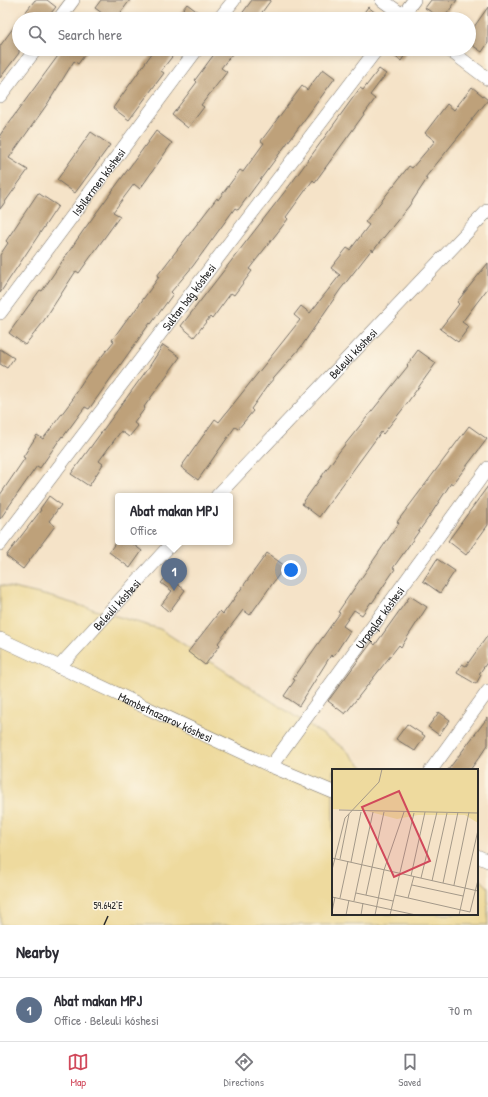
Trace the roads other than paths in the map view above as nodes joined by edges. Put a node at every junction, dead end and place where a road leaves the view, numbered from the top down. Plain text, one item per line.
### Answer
1 (73, 0) edge
2 (234, 0) edge
3 (382, 0) edge
4 (414, 0) edge
5 (64, 12) edge
6 (225, 12) edge
7 (397, 12) edge
8 (407, 12) edge
9 (31, 56) edge
10 (192, 56) edge
11 (372, 56) edge
12 (457, 56) edge
13 (488, 79) edge
14 (0, 96) edge
15 (488, 210) edge
16 (0, 313) edge
17 (488, 468) edge
18 (220, 493) edge
19 (0, 544) edge
20 (170, 545) edge
21 (0, 639) edge
22 (59, 667) junction
23 (488, 691) edge
24 (271, 766) junction
25 (432, 769) edge
26 (332, 792) edge
27 (478, 856) edge
28 (488, 861) edge

1 - 5 street
2 - 6 street
3 - 7 street
4 - 8 street
9 - 14 street
10 - 16 street, Isbilermen kóshesi
11 - 19 street, Sultan baǵ kóshesi
12 - 13 street
15 - 18 street, Beleuli kóshesi
17 - 24 street, Urpaqlar kóshesi
20 - 22 street, Beleuli kóshesi
21 - 22 street, Mambetnazarov kóshesi
22 - 24 street, Mambetnazarov kóshesi
23 - 25 street
24 - 26 street, Mambetnazarov kóshesi
27 - 28 street

